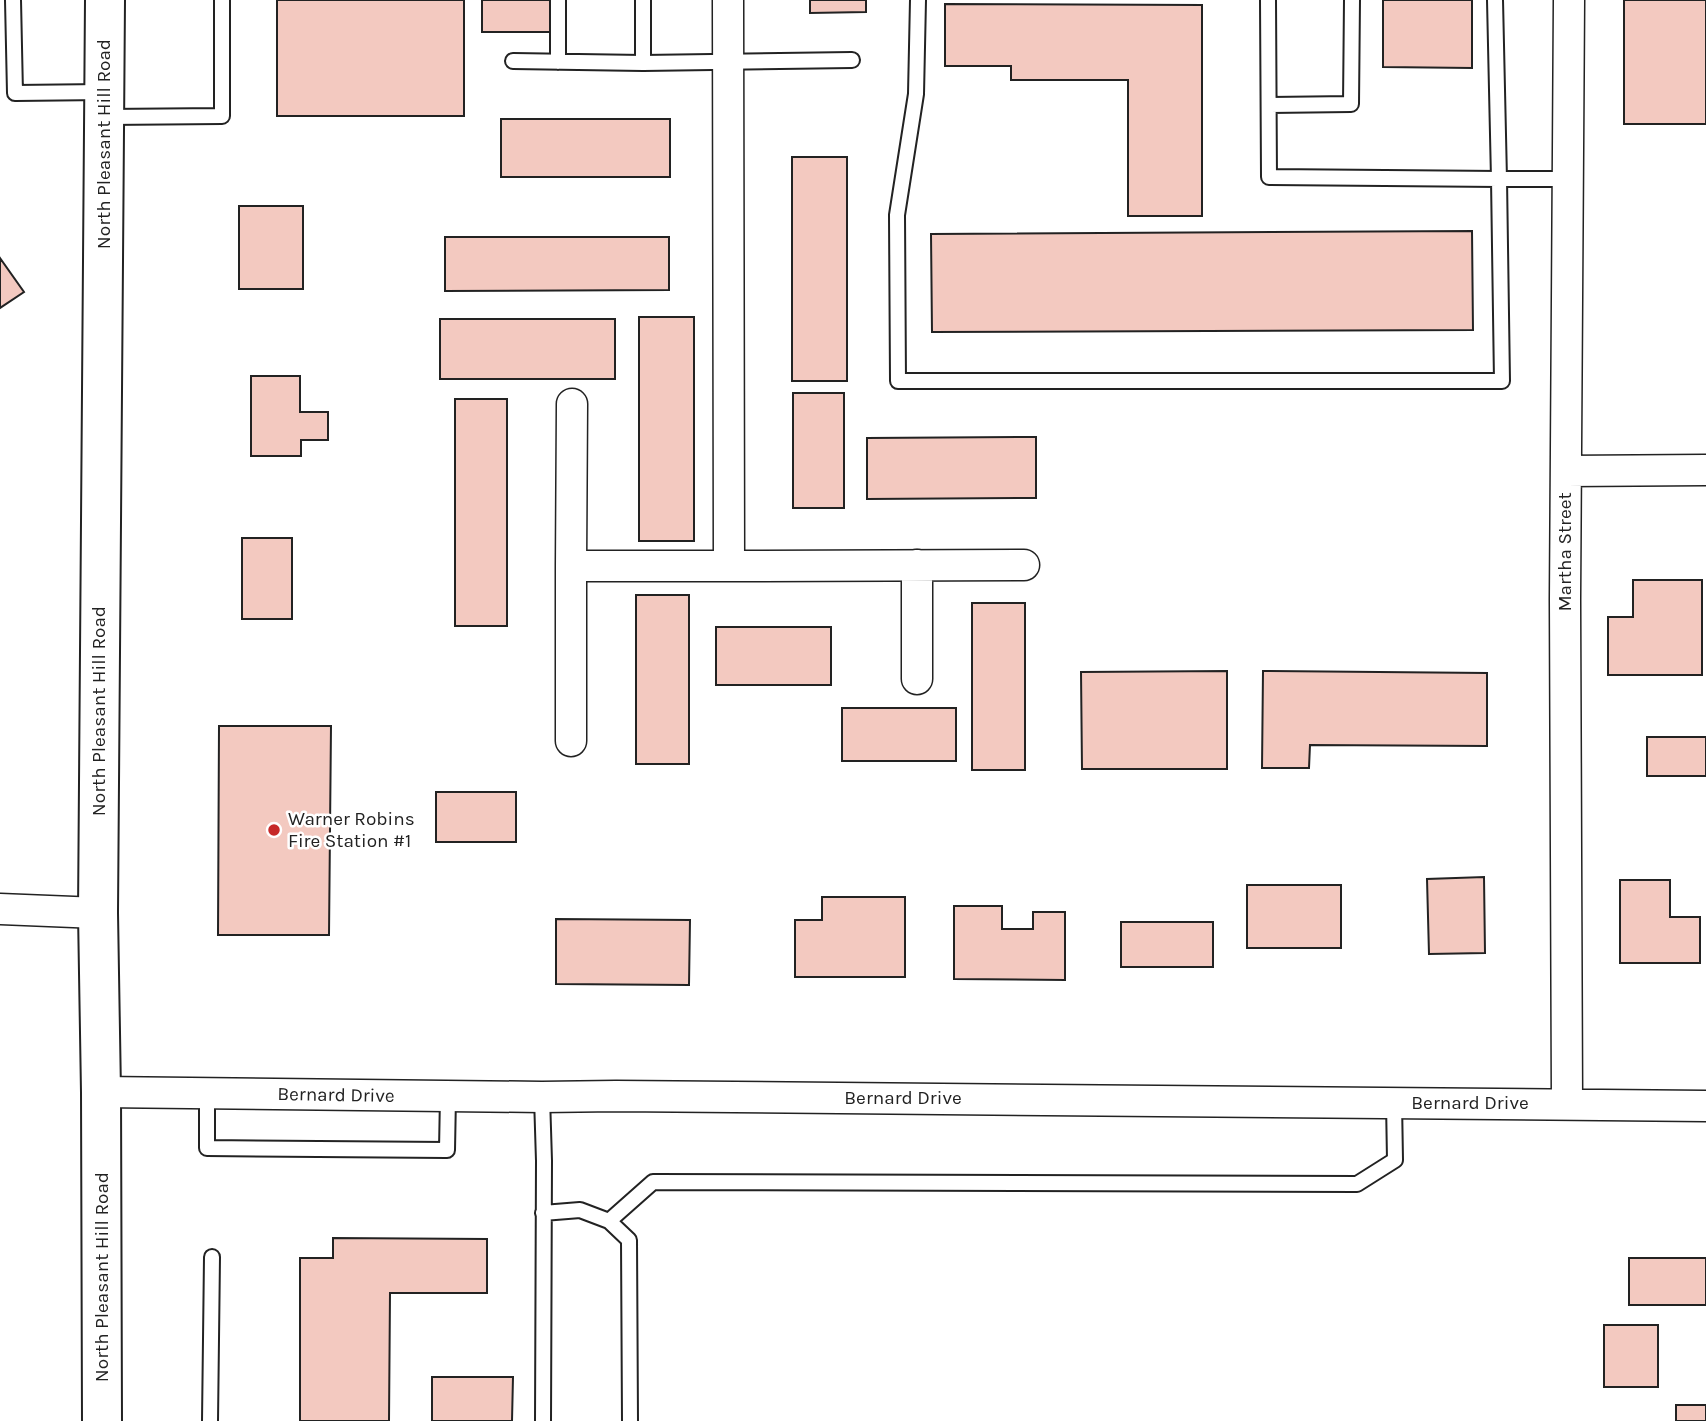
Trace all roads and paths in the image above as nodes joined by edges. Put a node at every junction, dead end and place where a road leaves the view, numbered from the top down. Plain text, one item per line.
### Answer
1 (13, 0) edge
2 (105, 0) edge
3 (222, 0) edge
4 (558, 0) edge
5 (643, 0) edge
6 (728, 0) edge
7 (918, 0) edge
8 (1268, 0) edge
9 (1352, 0) edge
10 (1496, 0) edge
11 (1569, 0) edge
12 (7, 23) edge
13 (852, 60) dead end
14 (513, 61) dead end
15 (729, 61) junction
16 (558, 62) junction
17 (643, 62) junction
18 (104, 105) junction
19 (1269, 105) junction
20 (1499, 179) junction
21 (1568, 179) junction
22 (572, 404) dead end
23 (1706, 470) edge
24 (1566, 471) junction
25 (917, 565) junction
26 (1024, 565) dead end
27 (570, 566) junction
28 (729, 566) junction
29 (917, 680) dead end
30 (571, 741) dead end
31 (0, 909) edge
32 (98, 913) junction
33 (101, 1092) junction
34 (207, 1093) junction
35 (448, 1096) junction
36 (542, 1097) junction
37 (1394, 1102) junction
38 (1567, 1103) junction
39 (1706, 1106) edge
40 (543, 1213) junction
41 (609, 1221) junction
42 (212, 1257) dead end
43 (102, 1421) edge
44 (210, 1421) edge
45 (543, 1421) edge
46 (630, 1421) edge

1 - 12 lane
2 - 18 street, North Pleasant Hill Road
3 - 18 lane
4 - 16 lane
5 - 17 lane
6 - 15 street
7 - 20 lane
8 - 19 lane
9 - 19 lane
10 - 20 lane
11 - 21 street, Martha Street
12 - 18 lane
13 - 15 lane
14 - 16 lane
15 - 17 lane
15 - 28 street
16 - 17 lane
18 - 32 street, North Pleasant Hill Road
19 - 20 lane
20 - 21 lane
21 - 24 street, Martha Street
22 - 27 street
23 - 24 street
24 - 38 street, Martha Street
25 - 26 street
25 - 28 street
25 - 29 street
27 - 28 street
27 - 30 street
31 - 32 street
32 - 33 street, North Pleasant Hill Road
33 - 34 street, Bernard Drive
33 - 43 street, North Pleasant Hill Road
34 - 35 street, Bernard Drive
34 - 35 lane
35 - 36 street, Bernard Drive
36 - 37 street, Bernard Drive
36 - 40 lane
37 - 38 street, Bernard Drive
37 - 41 lane
38 - 39 street, Bernard Drive
40 - 41 lane
40 - 45 lane
41 - 46 lane
42 - 44 lane

